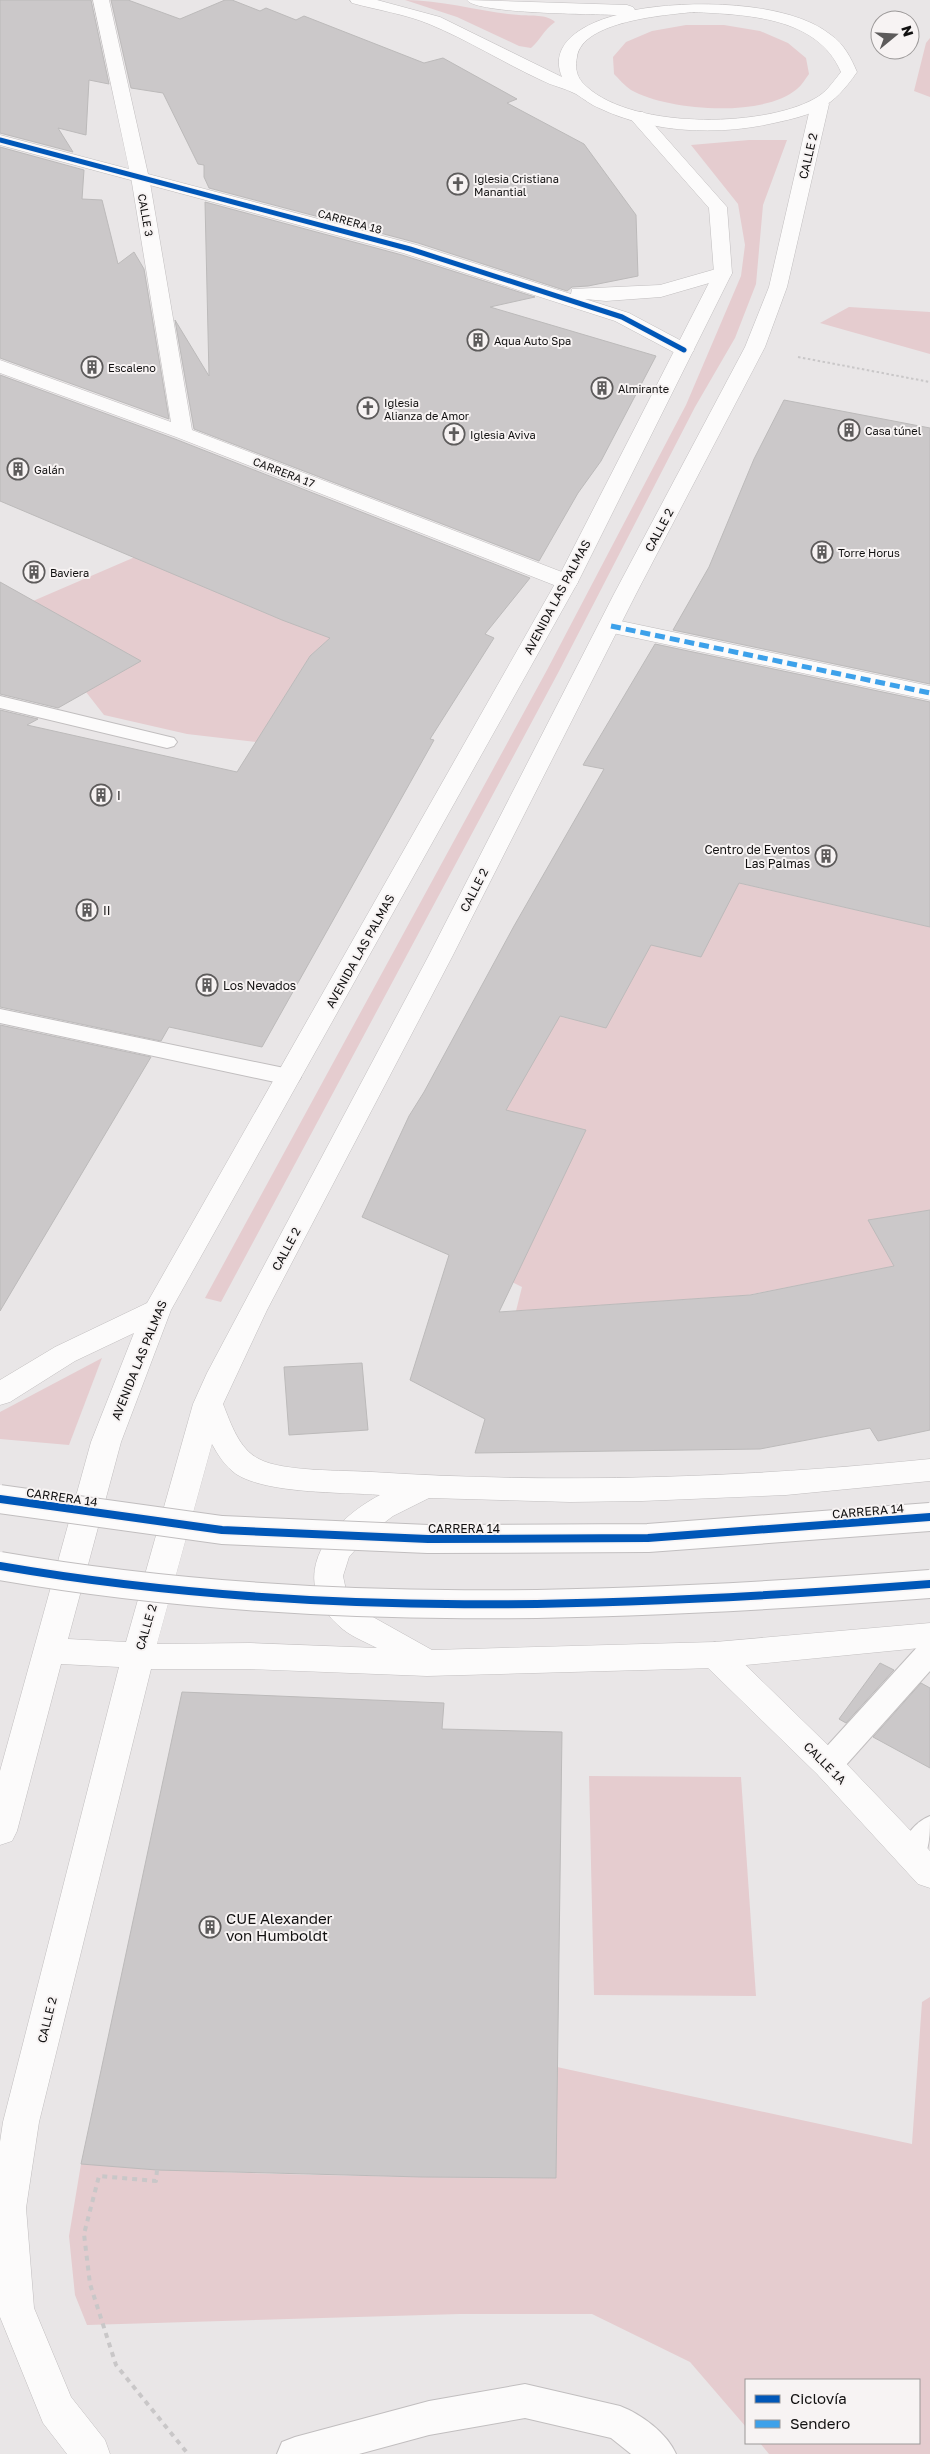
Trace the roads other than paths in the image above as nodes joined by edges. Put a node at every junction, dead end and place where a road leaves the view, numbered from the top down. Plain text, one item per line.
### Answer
1 (101, 0) edge
2 (358, 0) edge
3 (478, 0) edge
4 (648, 11) junction
5 (580, 90) junction
6 (820, 104) junction
7 (637, 116) junction
8 (0, 140) edge
9 (140, 177) junction
10 (723, 273) junction
11 (538, 288) junction
12 (684, 350) junction
13 (0, 366) edge
14 (183, 432) junction
15 (567, 582) junction
16 (611, 626) junction
17 (930, 693) edge
18 (0, 702) edge
19 (167, 742) dead end
20 (0, 1016) edge
21 (289, 1077) junction
22 (157, 1310) junction
23 (0, 1394) edge
24 (208, 1404) junction
25 (930, 1470) edge
26 (424, 1488) junction
27 (0, 1499) edge
28 (930, 1517) edge
29 (0, 1566) edge
30 (930, 1584) edge
31 (930, 1635) edge
32 (49, 1651) junction
33 (930, 1652) edge
34 (715, 1655) junction
35 (138, 1656) junction
36 (427, 1663) junction
37 (0, 1761) edge
38 (828, 1766) junction
39 (2, 1822) edge
40 (924, 1852) edge
41 (303, 2453) edge
42 (91, 2454) edge
43 (658, 2454) edge

1 - 9 main road, CALLE 3
2 - 5 main road
3 - 4 main road
4 - 5 main road
4 - 6 main road
5 - 7 main road
6 - 7 main road
6 - 16 main road, CALLE 2
7 - 10 main road
8 - 9 main road, CARRERA 18
9 - 11 main road, CARRERA 18
9 - 14 main road, CALLE 3
10 - 11 main road, CARRERA 18
10 - 12 main road, AVENIDA LAS PALMAS
11 - 12 main road, CARRERA 18
12 - 15 main road, AVENIDA LAS PALMAS
13 - 14 main road, CARRERA 17
14 - 15 main road, CARRERA 17
15 - 21 main road, AVENIDA LAS PALMAS
16 - 17 main road
16 - 24 main road, CALLE 2
18 - 19 lane
20 - 21 lane
21 - 22 main road, AVENIDA LAS PALMAS
22 - 23 main road
22 - 32 main road, AVENIDA LAS PALMAS
24 - 26 main road
24 - 35 main road, CALLE 2
25 - 26 main road
26 - 36 main road
27 - 28 main road, CARRERA 14, bridge
29 - 30 main road, bridge
31 - 34 main road
32 - 35 main road
32 - 39 main road, AVENIDA LAS PALMAS
33 - 38 lane
34 - 36 main road
34 - 38 main road, CALLE 1A
35 - 36 main road
35 - 42 main road, CALLE 2
37 - 39 main road
38 - 40 main road, CALLE 1A
41 - 43 lane

